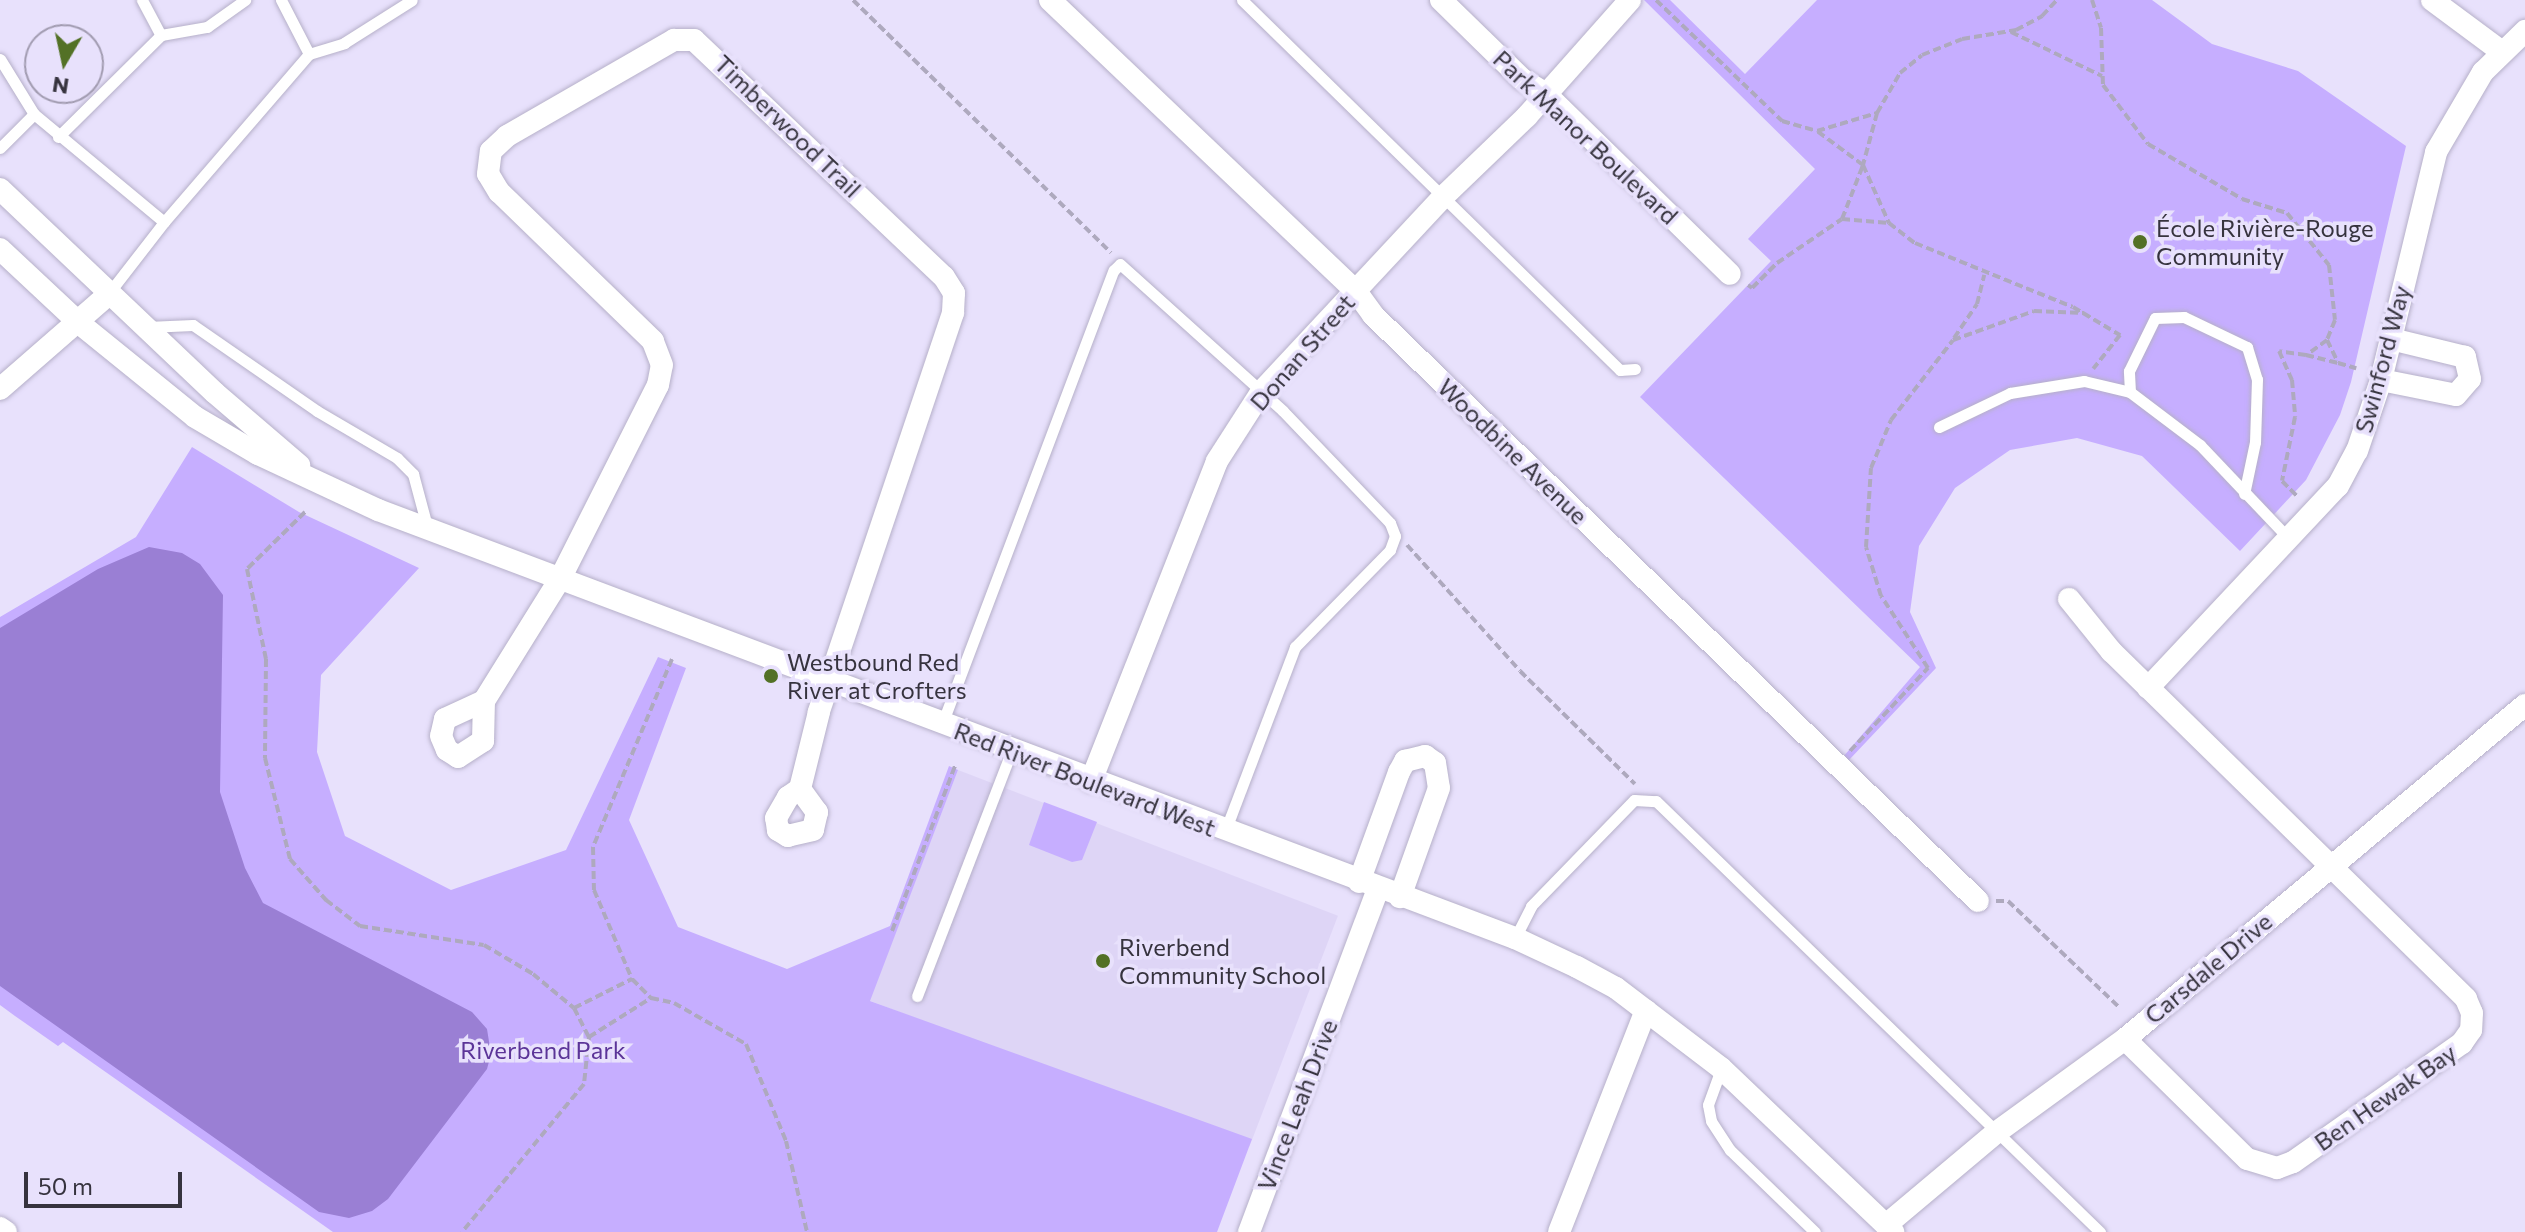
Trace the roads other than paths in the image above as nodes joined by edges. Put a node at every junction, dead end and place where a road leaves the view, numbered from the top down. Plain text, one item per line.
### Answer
1 (142, 0) edge
2 (245, 0) edge
3 (281, 0) edge
4 (412, 0) edge
5 (1050, 0) edge
6 (1242, 0) edge
7 (1441, 0) edge
8 (1630, 0) edge
9 (2432, 0) edge
10 (2525, 31) edge
11 (161, 35) junction
12 (2502, 52) junction
13 (309, 54) junction
14 (0, 59) edge
15 (1546, 94) junction
16 (34, 114) junction
17 (58, 137) junction
18 (0, 148) edge
19 (0, 189) edge
20 (1444, 196) junction
21 (164, 222) junction
22 (0, 249) edge
23 (1730, 274) road end
24 (1355, 290) junction
25 (109, 294) junction
26 (79, 323) junction
27 (143, 327) junction
28 (2391, 339) junction
29 (1635, 369) dead end
30 (2381, 380) junction
31 (0, 389) edge
32 (1262, 391) junction
33 (2130, 392) junction
34 (1939, 427) dead end
35 (308, 473) junction
36 (2244, 494) junction
37 (428, 530) junction
38 (2290, 541) junction
39 (560, 579) junction
40 (2069, 599) dead end
41 (829, 680) junction
42 (2148, 688) junction
43 (484, 701) dead end
44 (2525, 705) edge
45 (942, 725) junction
46 (1012, 750) junction
47 (1091, 781) junction
48 (800, 789) dead end
49 (1225, 832) junction
50 (2330, 866) junction
51 (1368, 886) junction
52 (1400, 897) junction
53 (1978, 901) road end
54 (1515, 938) junction
55 (917, 996) dead end
56 (1646, 1010) junction
57 (2125, 1039) junction
58 (1721, 1068) junction
59 (1997, 1132) junction
60 (0, 1228) edge
61 (1890, 1229) edge
62 (6, 1232) edge
63 (1249, 1232) edge
64 (1559, 1232) edge
65 (1815, 1232) edge
66 (2100, 1232) edge

1 - 11 lane
2 - 11 lane
3 - 13 lane
4 - 13 lane
5 - 24 street, Woodbine Avenue
6 - 20 lane
7 - 15 street, Park Manor Boulevard
8 - 15 street, Donan Street
9 - 12 street
10 - 12 street, Swinford Way
11 - 17 lane
12 - 28 street, Swinford Way
13 - 21 lane
14 - 16 lane
15 - 20 street, Donan Street
15 - 23 street, Park Manor Boulevard
16 - 17 lane
16 - 18 lane
17 - 21 lane
19 - 25 street, Red River Boulevard West
20 - 24 street, Donan Street
20 - 29 lane
21 - 25 lane
22 - 26 street, Red River Boulevard West
24 - 32 street, Donan Street
24 - 53 street, Woodbine Avenue
25 - 26 street
25 - 27 street, Red River Boulevard West
26 - 31 street
26 - 35 street, Red River Boulevard West
27 - 35 street, Red River Boulevard West
27 - 37 lane
28 - 30 street, Swinford Way
28 - 30 street
30 - 38 street, Swinford Way
32 - 45 lane
32 - 47 street, Donan Street
32 - 49 lane
33 - 34 lane
33 - 36 lane
33 - 36 lane
35 - 37 street, Red River Boulevard West
36 - 38 lane
37 - 39 street, Red River Boulevard West
38 - 42 street, Swinford Way
39 - 41 street, Red River Boulevard West
39 - 41 street, Timberwood Trail
39 - 43 street
40 - 42 street
41 - 45 street, Red River Boulevard West
41 - 48 street
42 - 50 street
44 - 50 street, Carsdale Drive
45 - 46 street, Red River Boulevard West
46 - 47 street, Red River Boulevard West
46 - 55 lane
47 - 49 street, Red River Boulevard West
49 - 51 street, Red River Boulevard West
50 - 57 street, Carsdale Drive
50 - 57 street, Ben Hewak Bay
51 - 52 street, Red River Boulevard West
51 - 52 street, Vince Leah Drive
51 - 63 street, Vince Leah Drive
52 - 54 street, Red River Boulevard West
54 - 56 street, Red River Boulevard West
54 - 59 lane
56 - 58 street, Red River Boulevard West
56 - 64 street
57 - 59 street, Carsdale Drive
58 - 61 street, Red River Boulevard West
58 - 65 lane
59 - 61 street, Carsdale Drive
59 - 66 lane
60 - 62 street

